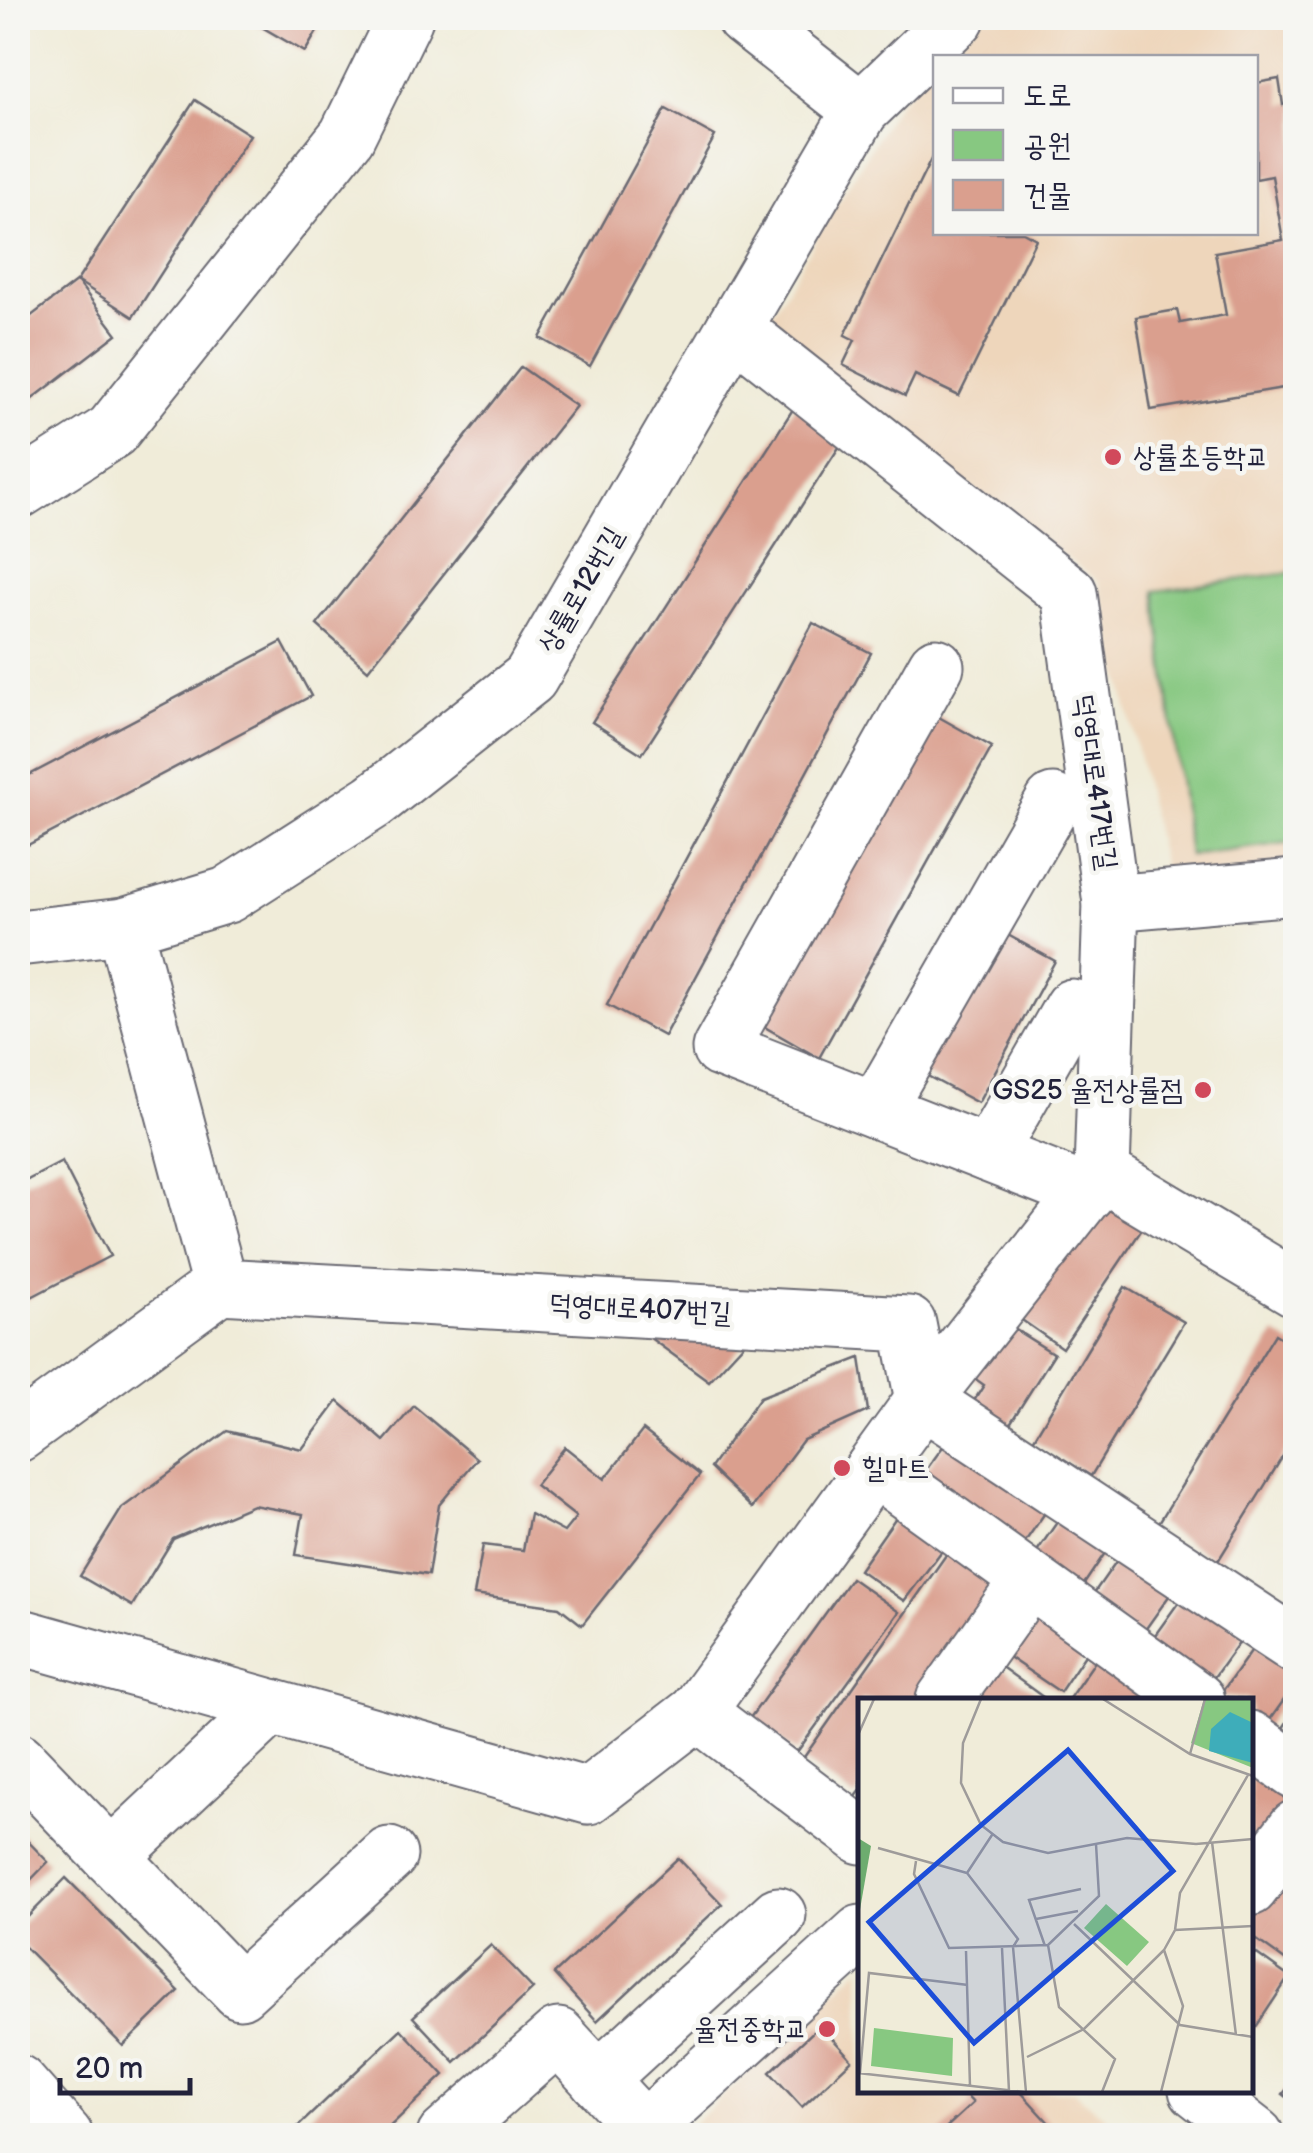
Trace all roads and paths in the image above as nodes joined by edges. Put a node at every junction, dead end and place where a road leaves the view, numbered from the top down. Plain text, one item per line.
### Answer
1 (405, 18) edge
2 (744, 18) edge
3 (957, 18) edge
4 (861, 110) junction
5 (734, 328) junction
6 (18, 491) edge
7 (936, 666) dead end
8 (1053, 802) dead end
9 (1296, 887) edge
10 (1111, 903) junction
11 (124, 926) junction
12 (18, 938) edge
13 (1072, 1006) dead end
14 (876, 1110) junction
15 (988, 1154) junction
16 (1095, 1183) junction
17 (220, 1286) junction
18 (1296, 1289) edge
19 (923, 1400) junction
20 (18, 1434) edge
21 (874, 1468) junction
22 (1029, 1580) junction
23 (18, 1636) edge
24 (1296, 1646) edge
25 (1181, 1696) edge
26 (945, 1698) edge
27 (271, 1707) junction
28 (697, 1712) junction
29 (1253, 1741) edge
30 (18, 1760) edge
31 (1296, 1772) edge
32 (1296, 1828) edge
33 (858, 1834) edge
34 (389, 1855) dead end
35 (111, 1857) junction
36 (1253, 1884) edge
37 (778, 1915) dead end
38 (858, 1934) edge
39 (598, 2080) junction
40 (18, 2083) edge
41 (1201, 2093) edge
42 (640, 2132) edge
43 (65, 2136) edge
44 (444, 2136) edge
45 (1256, 2136) edge

1 - 6 street
2 - 4 street
3 - 4 street, 상률로12번길
4 - 5 street, 상률로12번길
5 - 10 street, 덕영대로417번길
5 - 11 street, 상률로12번길
7 - 14 street
8 - 14 street
9 - 10 street
10 - 16 street, 덕영대로417번길
11 - 12 street, 상률로12번길
11 - 17 street
13 - 15 street
14 - 15 street
15 - 16 street
16 - 18 street
16 - 19 street
17 - 19 street, 덕영대로407번길
17 - 20 street
19 - 21 street
19 - 24 street
21 - 22 street
21 - 28 street
22 - 25 street
22 - 26 street
23 - 27 street
27 - 28 street
27 - 35 street
28 - 33 street
29 - 31 street
30 - 35 street
32 - 36 street
34 - 35 street
37 - 39 street
38 - 42 street
39 - 42 street
39 - 44 street
40 - 43 street
41 - 45 street

